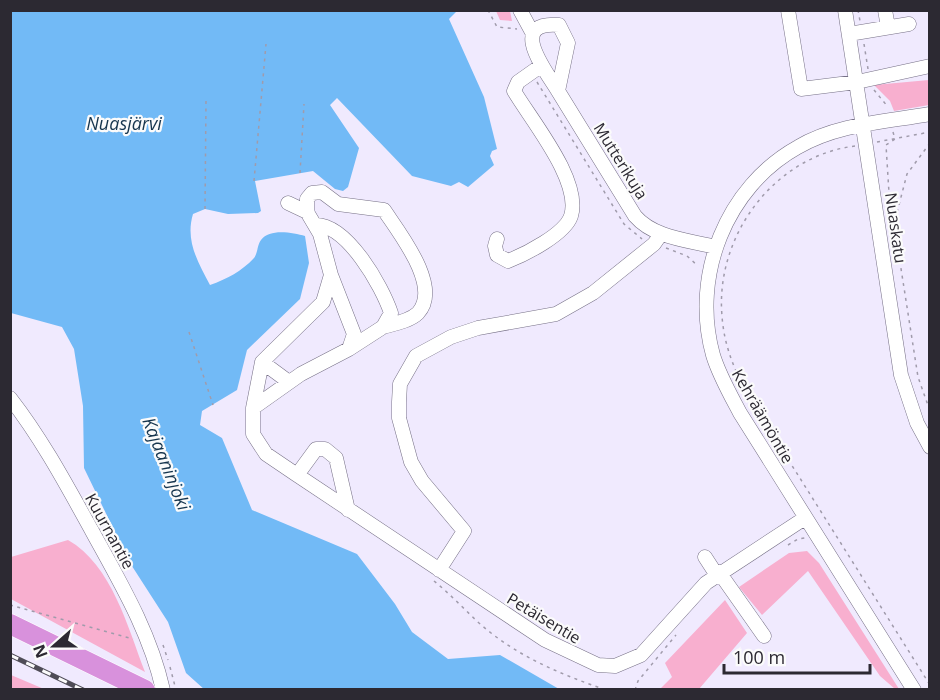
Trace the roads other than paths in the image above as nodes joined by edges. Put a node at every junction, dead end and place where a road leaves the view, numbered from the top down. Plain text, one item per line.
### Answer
1 (520, 10) edge
2 (788, 10) edge
3 (845, 10) edge
4 (885, 10) edge
5 (909, 24) dead end
6 (888, 27) junction
7 (531, 31) junction
8 (849, 34) junction
9 (542, 65) junction
10 (930, 66) edge
11 (857, 82) junction
12 (558, 91) junction
13 (930, 114) edge
14 (864, 125) junction
15 (288, 203) dead end
16 (307, 212) junction
17 (315, 225) junction
18 (661, 234) junction
19 (498, 239) dead end
20 (715, 247) junction
21 (331, 274) junction
22 (383, 327) junction
23 (349, 349) junction
24 (262, 362) junction
25 (289, 382) junction
26 (11, 400) edge
27 (253, 408) junction
28 (930, 447) edge
29 (297, 475) junction
30 (348, 510) junction
31 (805, 518) junction
32 (705, 556) dead end
33 (433, 573) junction
34 (718, 573) junction
35 (10, 624) edge
36 (764, 636) dead end
37 (142, 688) edge
38 (163, 690) edge
39 (914, 690) edge

1 - 7 street, Mutterikuja
2 - 11 street
3 - 8 street, Nuaskatu
4 - 6 street
5 - 6 street
6 - 8 street
7 - 9 street, Mutterikuja
7 - 12 street
8 - 11 street, Nuaskatu
9 - 12 street, Mutterikuja
9 - 19 street
10 - 11 street
11 - 14 street, Nuaskatu
12 - 18 street, Mutterikuja
13 - 14 street, Kehräämöntie
14 - 20 street, Kehräämöntie
14 - 28 street, Nuaskatu
15 - 16 street
16 - 17 street
16 - 22 street
17 - 21 street
17 - 22 street
18 - 20 street, Mutterikuja
18 - 33 street
20 - 31 street, Kehräämöntie
21 - 23 street
21 - 24 street
22 - 23 street
23 - 25 street
24 - 25 street
24 - 27 street, Petäisentie
25 - 27 street
26 - 38 street, Kuurnantie
27 - 29 street, Petäisentie
29 - 30 street, Petäisentie
29 - 30 street
30 - 33 street, Petäisentie
31 - 34 street, Petäisentie
31 - 39 street, Kehräämöntie
32 - 34 street
33 - 34 street, Petäisentie
34 - 36 street
35 - 37 highway

